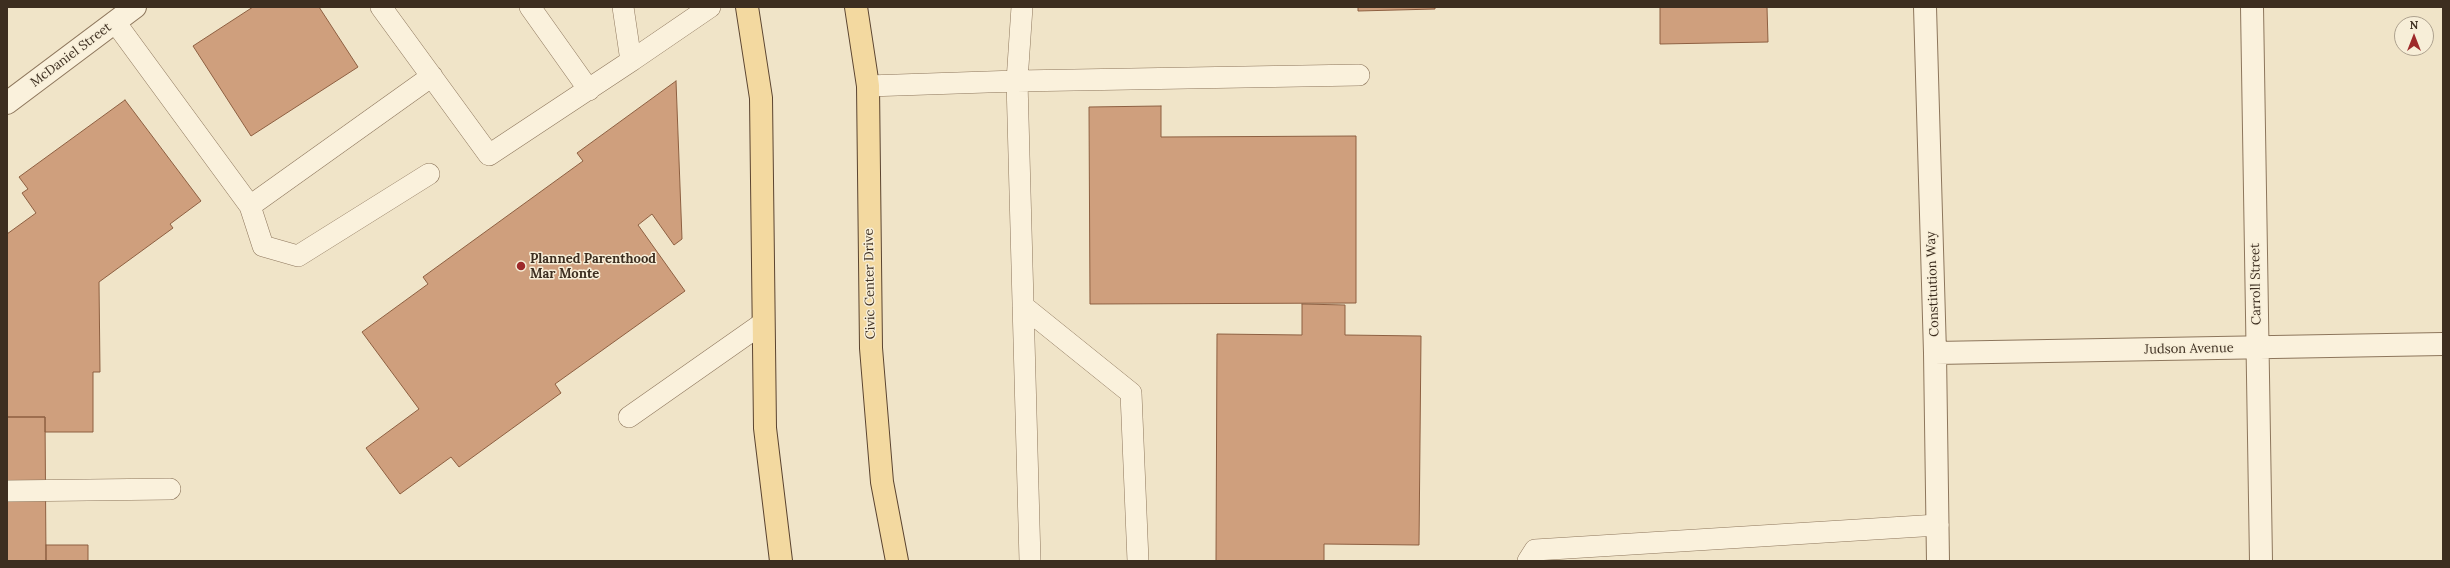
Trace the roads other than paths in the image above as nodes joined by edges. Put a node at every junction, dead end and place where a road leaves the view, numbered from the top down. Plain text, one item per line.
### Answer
1 (135, 7) edge
2 (381, 7) edge
3 (530, 7) edge
4 (623, 7) edge
5 (710, 7) edge
6 (747, 7) edge
7 (856, 7) edge
8 (1022, 7) edge
9 (1925, 7) edge
10 (2252, 7) edge
11 (115, 22) junction
12 (632, 61) junction
13 (1359, 75) dead end
14 (432, 76) junction
15 (1017, 81) junction
16 (868, 86) junction
17 (589, 90) junction
18 (7, 103) edge
19 (429, 174) dead end
20 (250, 206) junction
21 (1023, 306) junction
22 (763, 323) junction
23 (2443, 344) edge
24 (2257, 347) junction
25 (1935, 353) junction
26 (629, 417) dead end
27 (170, 489) dead end
28 (7, 491) edge
29 (1938, 525) junction
30 (1532, 555) edge
31 (781, 561) edge
32 (897, 561) edge
33 (1030, 561) edge
34 (1138, 561) edge
35 (1938, 561) edge
36 (2261, 561) edge

1 - 11 street, McDaniel Street
2 - 14 lane
3 - 17 lane
4 - 12 lane
5 - 12 lane
6 - 22 main road
7 - 16 main road, Civic Center Drive
8 - 15 lane
9 - 25 street, Constitution Way
10 - 24 street, Carroll Street
11 - 18 street, McDaniel Street
11 - 20 lane
12 - 17 lane
13 - 15 lane
14 - 17 lane
14 - 20 lane
15 - 16 lane
15 - 21 lane
16 - 32 main road, Civic Center Drive
19 - 20 lane
21 - 33 lane
21 - 34 lane
22 - 26 lane
22 - 31 main road
23 - 24 street, Judson Avenue
24 - 25 street, Judson Avenue
24 - 36 street, Carroll Street
25 - 29 street, Constitution Way
27 - 28 lane
29 - 30 lane
29 - 35 street, Constitution Way

